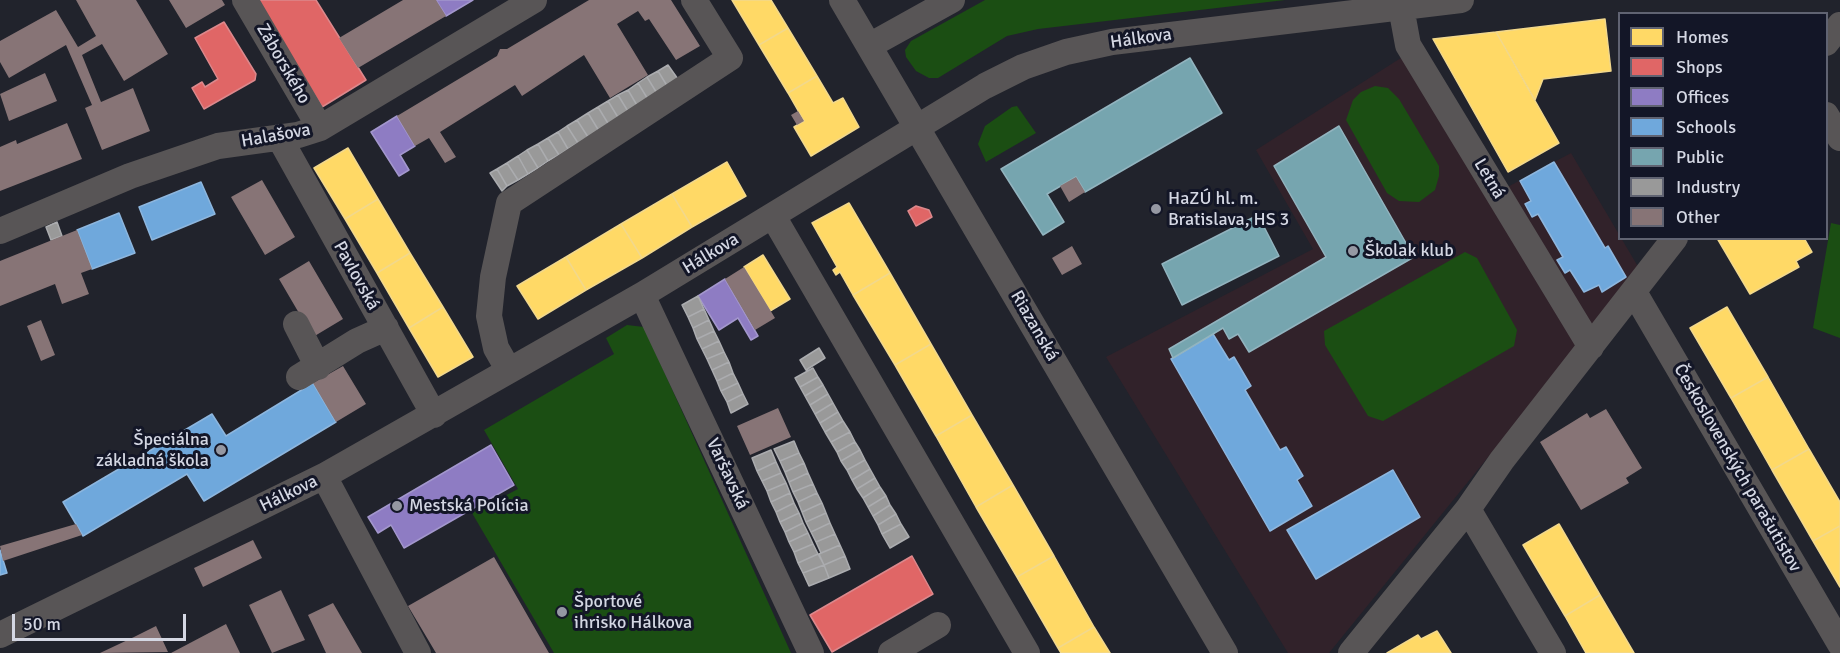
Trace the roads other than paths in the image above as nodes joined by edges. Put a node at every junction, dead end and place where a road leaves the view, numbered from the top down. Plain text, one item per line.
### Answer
1 (245, 0) edge
2 (694, 0) edge
3 (842, 0) edge
4 (952, 0) edge
5 (1461, 0) edge
6 (519, 4) edge
7 (1401, 7) junction
8 (1334, 8) edge
9 (869, 46) junction
10 (1828, 117) edge
11 (320, 128) junction
12 (918, 129) junction
13 (279, 137) junction
14 (1840, 138) edge
15 (773, 216) junction
16 (0, 231) edge
17 (1673, 240) edge
18 (1634, 292) junction
19 (642, 295) junction
20 (296, 324) dead end
21 (386, 327) junction
22 (1591, 347) junction
23 (508, 369) junction
24 (434, 415) junction
25 (324, 476) junction
26 (1468, 508) junction
27 (938, 625) dead end
28 (0, 635) edge
29 (1840, 644) edge
30 (418, 653) edge
31 (811, 653) edge
32 (891, 653) edge
33 (1027, 653) edge
34 (1225, 653) edge
35 (1351, 653) edge
36 (1553, 653) edge

1 - 11 street, Záborského
2 - 23 street
3 - 9 street, Riazanská
4 - 9 street
5 - 7 street, Hálkova
6 - 11 street, Halašova
7 - 8 street, Hálkova
7 - 22 street, Letná
8 - 12 street, Hálkova
9 - 12 street, Riazanská
10 - 14 street
11 - 13 street, Halašova
12 - 15 street, Hálkova
12 - 34 street, Riazanská
13 - 16 street, Halašova
13 - 21 street, Pavlovská
15 - 19 street, Hálkova
15 - 33 street
17 - 18 street
18 - 22 street
18 - 29 street, Československých parašutistov
19 - 23 street, Hálkova
19 - 31 street, Varšavská
20 - 21 street
21 - 24 street, Pavlovská
22 - 26 street
23 - 24 street, Hálkova
24 - 25 street, Hálkova
25 - 28 street, Hálkova
25 - 30 street
26 - 35 street
26 - 36 street
27 - 32 street

